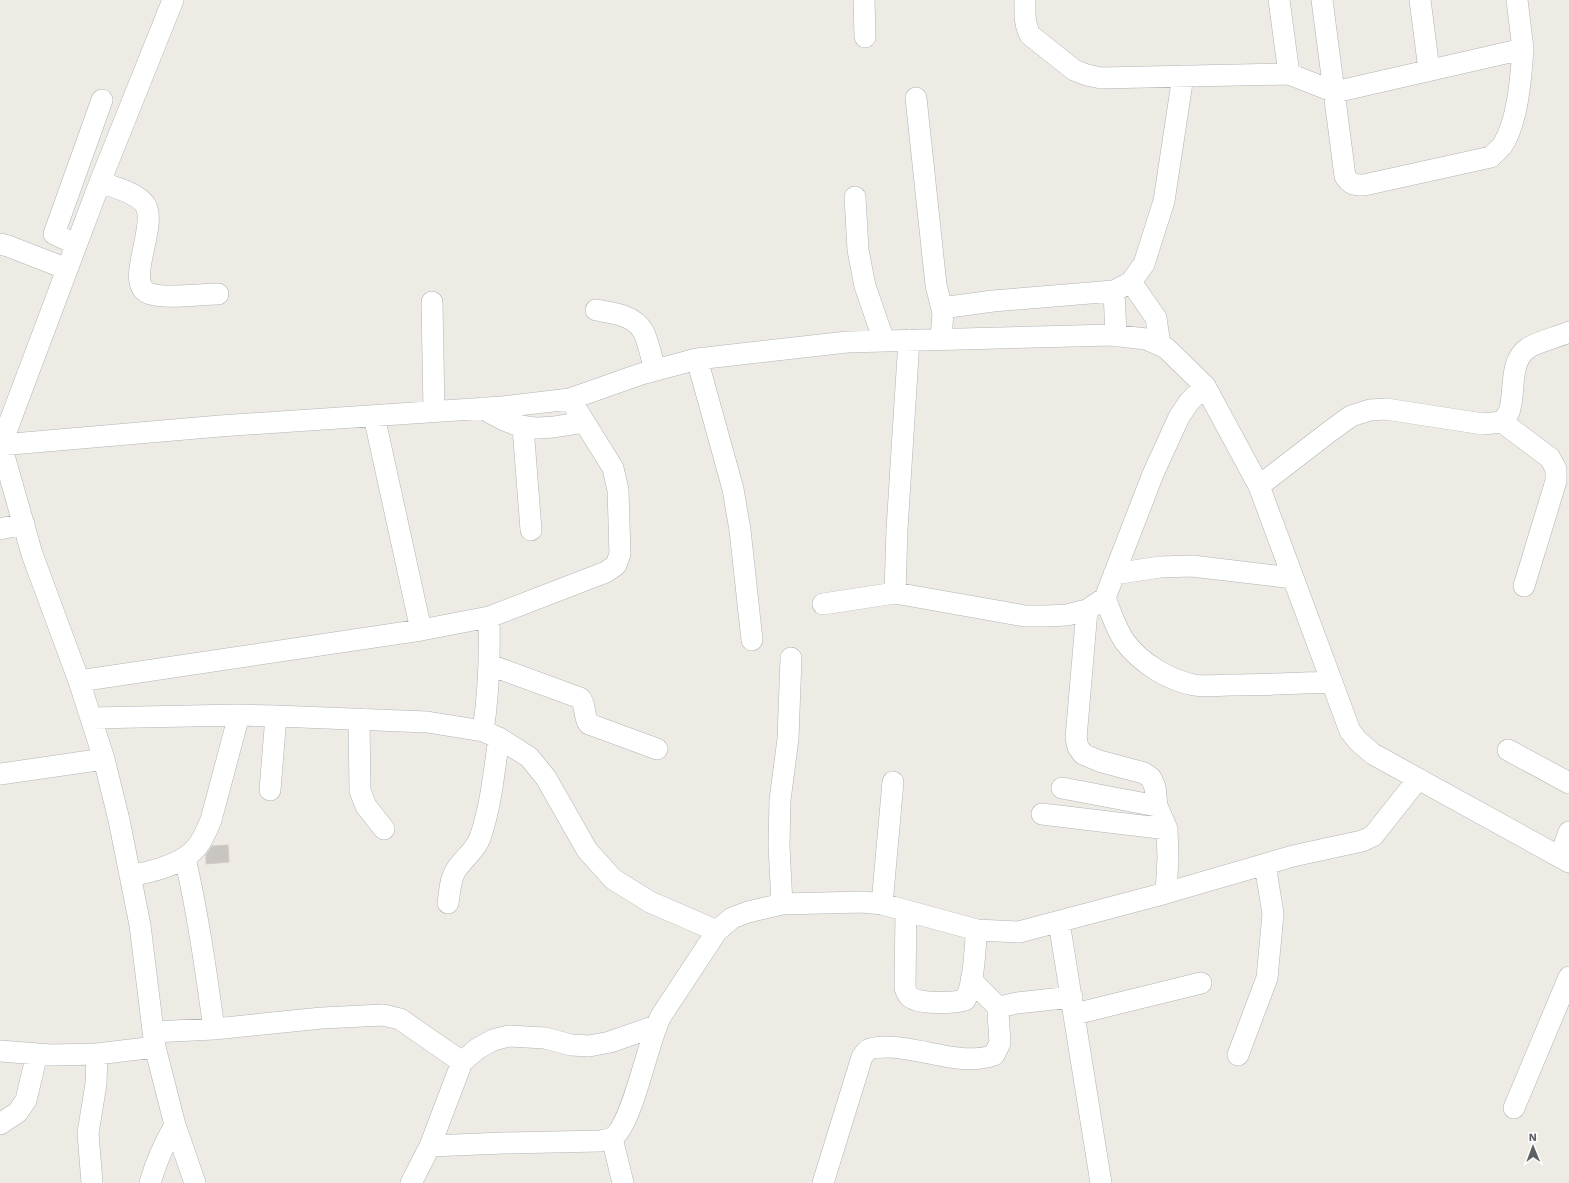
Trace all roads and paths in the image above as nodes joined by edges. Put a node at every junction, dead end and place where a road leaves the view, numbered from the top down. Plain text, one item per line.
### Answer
1 (173, 0) edge
2 (864, 0) edge
3 (1025, 0) edge
4 (1279, 0) edge
5 (1322, 0) edge
6 (1420, 0) edge
7 (1517, 0) edge
8 (865, 37) dead end
9 (1523, 49) junction
10 (1429, 70) junction
11 (1289, 74) junction
12 (1183, 76) junction
13 (1335, 92) junction
14 (916, 98) dead end
15 (102, 100) dead end
16 (100, 182) junction
17 (855, 197) dead end
18 (0, 244) edge
19 (76, 244) junction
20 (67, 268) junction
21 (1122, 286) junction
22 (218, 294) dead end
23 (432, 302) dead end
24 (596, 310) dead end
25 (943, 313) junction
26 (1569, 332) edge
27 (1116, 336) junction
28 (941, 339) junction
29 (909, 340) junction
30 (884, 341) junction
31 (1160, 345) junction
32 (697, 359) junction
33 (655, 370) junction
34 (1205, 386) junction
35 (570, 399) junction
36 (482, 408) junction
37 (434, 412) junction
38 (374, 416) junction
39 (584, 422) junction
40 (1502, 422) junction
41 (523, 427) junction
42 (0, 445) edge
43 (1259, 486) junction
44 (24, 524) junction
45 (0, 529) edge
46 (531, 530) dead end
47 (1114, 574) junction
48 (1293, 578) junction
49 (1524, 586) dead end
50 (895, 594) junction
51 (1105, 598) junction
52 (823, 604) dead end
53 (1087, 610) junction
54 (489, 617) junction
55 (421, 630) junction
56 (752, 640) dead end
57 (791, 658) dead end
58 (490, 665) junction
59 (79, 682) junction
60 (1332, 682) junction
61 (239, 715) junction
62 (276, 716) junction
63 (91, 718) junction
64 (359, 719) junction
65 (491, 735) junction
66 (657, 749) dead end
67 (1508, 750) dead end
68 (104, 759) junction
69 (0, 774) edge
70 (1418, 779) junction
71 (893, 782) dead end
72 (1569, 783) edge
73 (1062, 788) dead end
74 (270, 790) dead end
75 (1157, 806) junction
76 (1042, 814) dead end
77 (384, 829) dead end
78 (1167, 829) junction
79 (1569, 832) edge
80 (184, 858) junction
81 (1565, 860) edge
82 (1266, 864) junction
83 (130, 876) junction
84 (1166, 893) junction
85 (448, 902) dead end
86 (782, 904) junction
87 (882, 904) junction
88 (906, 911) junction
89 (1059, 922) junction
90 (977, 930) junction
91 (717, 931) junction
92 (1569, 976) edge
93 (971, 980) junction
94 (1201, 983) dead end
95 (1073, 1006) junction
96 (1001, 1010) junction
97 (656, 1026) junction
98 (214, 1029) junction
99 (154, 1039) junction
100 (0, 1051) edge
101 (37, 1054) junction
102 (97, 1054) junction
103 (1238, 1055) dead end
104 (462, 1062) junction
105 (1514, 1108) dead end
106 (0, 1124) edge
107 (175, 1125) junction
108 (612, 1138) junction
109 (430, 1146) junction
110 (92, 1183) edge
111 (150, 1183) edge
112 (195, 1183) edge
113 (411, 1183) edge
114 (623, 1183) edge
115 (823, 1183) edge
116 (1101, 1183) edge

1 - 16 street
2 - 8 street
3 - 12 street
4 - 11 street
5 - 13 street
6 - 10 street
7 - 9 street
9 - 10 street
9 - 13 street
10 - 13 street
11 - 12 street
11 - 13 street
12 - 21 street
14 - 25 street
15 - 19 street
16 - 19 street
16 - 22 street
17 - 30 street
18 - 20 street
19 - 20 street
20 - 42 street
21 - 25 street
21 - 27 street
21 - 31 street
23 - 37 street
24 - 33 street
25 - 28 street
26 - 40 street
27 - 28 street
27 - 31 street
28 - 29 street
29 - 30 street
29 - 50 street
30 - 32 street
31 - 34 street
32 - 33 street
32 - 56 street
33 - 35 street
34 - 43 street
34 - 47 street
35 - 36 street
35 - 39 street
36 - 37 street
36 - 41 street
37 - 38 street
38 - 42 street
38 - 55 street
39 - 41 street
39 - 54 street
40 - 43 street
40 - 49 street
41 - 46 street
42 - 44 street
43 - 48 street
44 - 45 street
44 - 59 street
47 - 48 street
47 - 51 street
48 - 60 street
50 - 52 street
50 - 53 street
51 - 53 street
51 - 60 street
53 - 75 street
54 - 55 street
54 - 58 street
55 - 59 street
57 - 86 street
58 - 65 street
58 - 66 street
59 - 63 street
60 - 70 street
61 - 62 street
61 - 63 street
61 - 80 street
62 - 64 street
62 - 74 street
63 - 68 street
64 - 65 street
64 - 77 street
65 - 85 street
65 - 91 street
67 - 72 street
68 - 69 street
68 - 83 street
70 - 81 street
70 - 82 street
71 - 87 street
73 - 75 street
75 - 78 street
76 - 78 street
78 - 84 street
79 - 81 street
80 - 83 street
80 - 98 street
82 - 84 street
82 - 103 street
83 - 99 street
84 - 89 street
86 - 87 street
86 - 91 street
87 - 88 street
88 - 90 street
88 - 93 street
89 - 90 street
89 - 95 street
90 - 93 street
91 - 97 street
92 - 105 street
93 - 96 street
94 - 95 street
95 - 96 street
95 - 116 street
96 - 115 street
97 - 104 street
97 - 108 street
98 - 99 street
98 - 104 street
99 - 102 street
99 - 107 street
100 - 101 street
101 - 102 street
101 - 106 street
102 - 110 street
104 - 109 street
107 - 111 street
107 - 112 street
108 - 109 street
108 - 114 street
109 - 113 street

